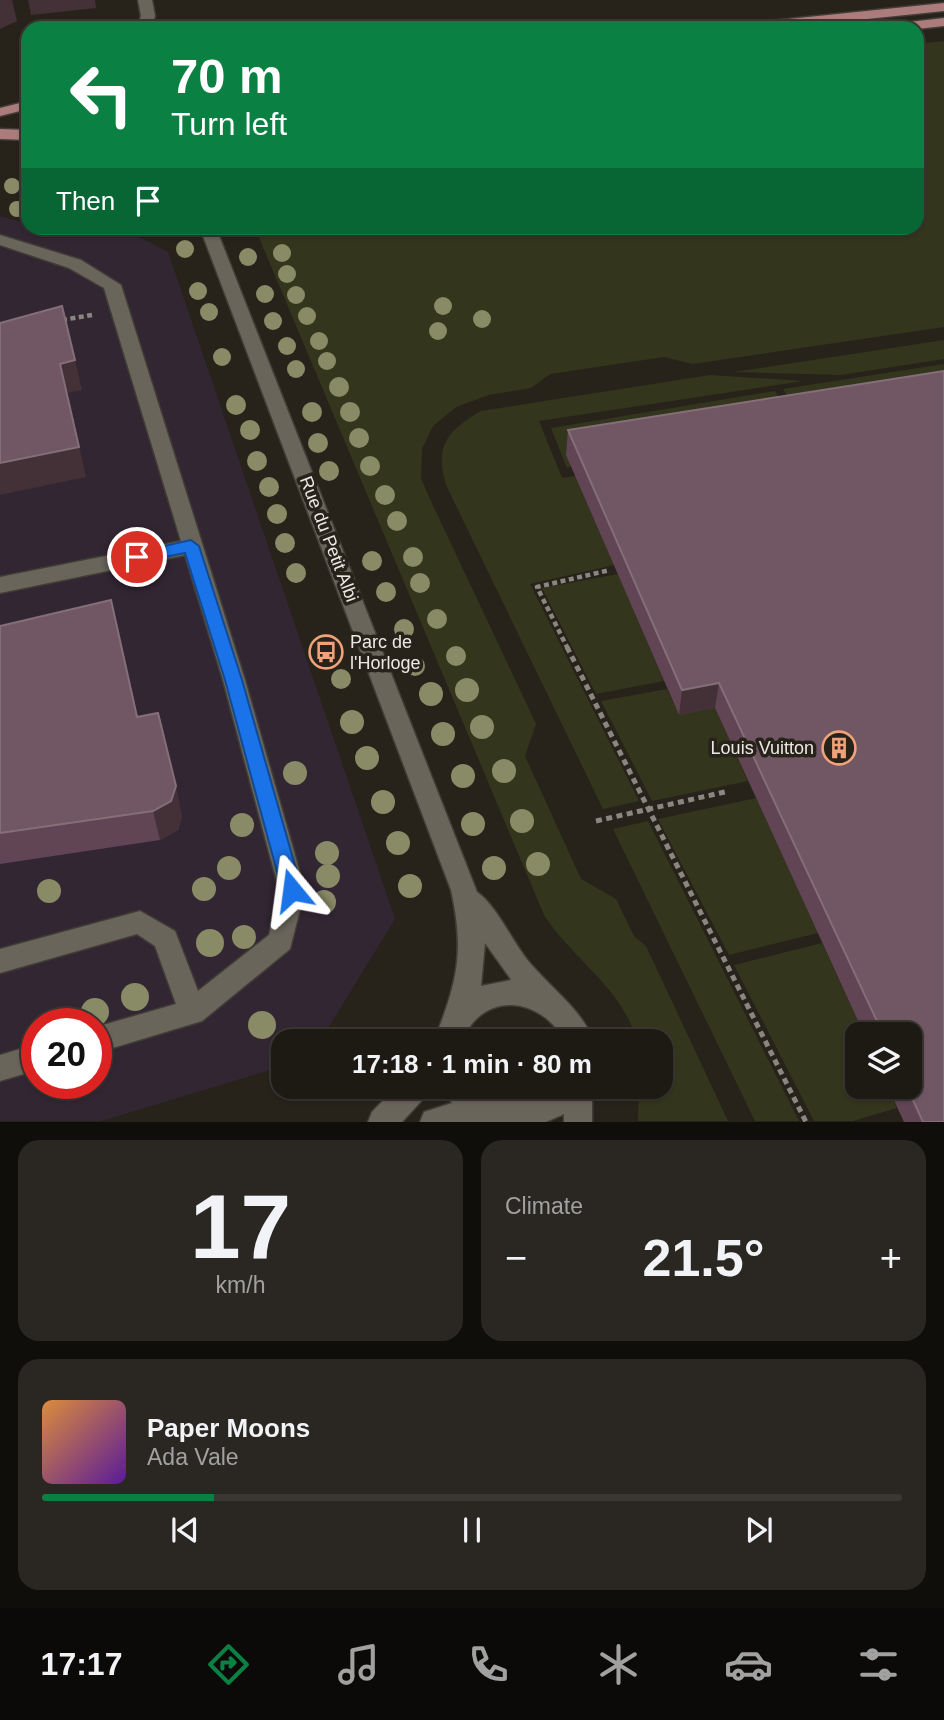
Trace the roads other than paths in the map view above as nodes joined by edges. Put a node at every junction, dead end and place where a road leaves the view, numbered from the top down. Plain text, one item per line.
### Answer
1 (145, 0) edge
2 (944, 7) edge
3 (146, 21) edge
4 (809, 21) edge
5 (944, 22) edge
6 (924, 24) edge
7 (21, 106) edge
8 (0, 111) edge
9 (0, 134) edge
10 (21, 135) edge
11 (211, 235) edge
12 (0, 240) edge
13 (191, 546) junction
14 (0, 585) edge
15 (464, 890) junction
16 (0, 961) edge
17 (550, 1002) junction
18 (192, 1012) junction
19 (454, 1029) edge
20 (454, 1029) edge
21 (573, 1029) edge
22 (112, 1035) edge
23 (21, 1062) edge
24 (0, 1068) edge
25 (404, 1099) edge
26 (464, 1099) edge
27 (566, 1099) edge
28 (577, 1099) edge
29 (482, 1112) junction
30 (512, 1121) edge
31 (382, 1122) edge
32 (434, 1122) edge
33 (578, 1122) edge

1 - 3 street
2 - 4 main road
5 - 6 main road
7 - 8 main road
9 - 10 main road
11 - 15 street, Rue du Petit Albi
12 - 13 street
13 - 14 street
13 - 18 street
15 - 17 street, Rue du Petit Albi
15 - 19 street, Rue du Petit Albi
16 - 18 street
17 - 20 street
17 - 21 street, Rue du Petit Albi
18 - 22 street
23 - 24 street
25 - 31 street
26 - 29 street
27 - 30 street
28 - 33 street
29 - 30 street
29 - 32 street

